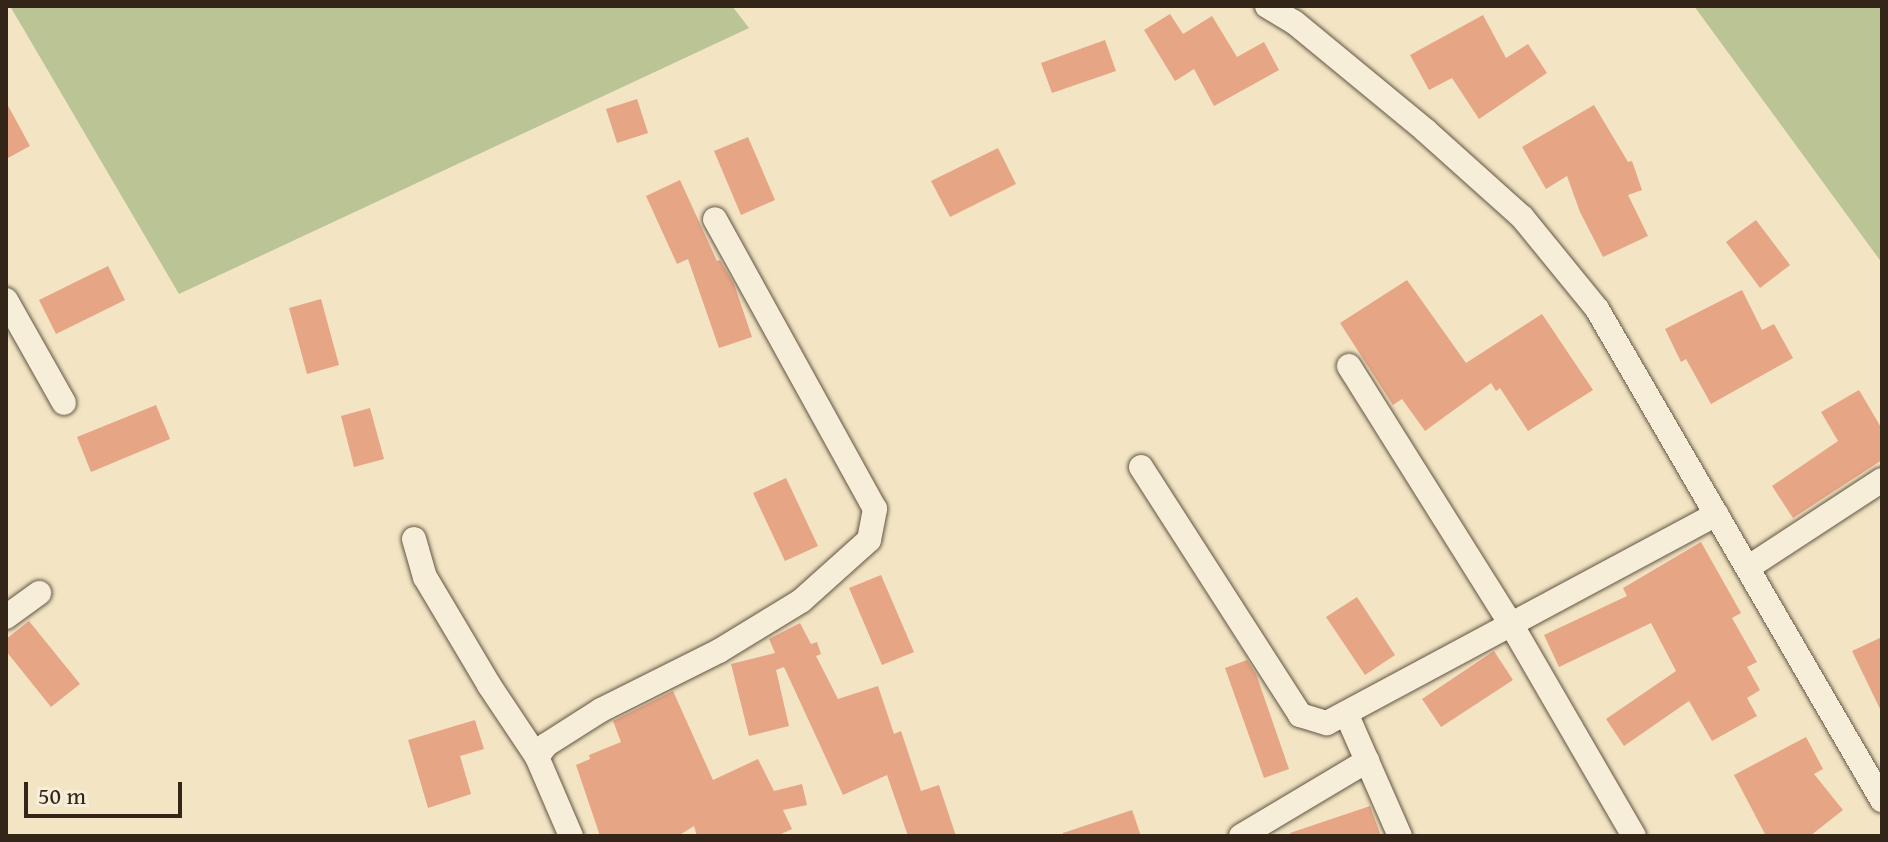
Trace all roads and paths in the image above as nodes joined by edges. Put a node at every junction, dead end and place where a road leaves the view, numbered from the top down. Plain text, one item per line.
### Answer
1 (1267, 6) edge
2 (715, 219) dead end
3 (8, 311) edge
4 (1349, 366) dead end
5 (64, 403) dead end
6 (1141, 467) dead end
7 (1882, 480) edge
8 (1717, 514) junction
9 (414, 539) dead end
10 (1749, 567) junction
11 (39, 593) dead end
12 (6, 617) edge
13 (1511, 624) junction
14 (1346, 713) junction
15 (537, 757) junction
16 (1367, 761) junction
17 (1882, 800) edge
18 (571, 836) edge
19 (1241, 836) edge
20 (1400, 836) edge
21 (1634, 836) edge

1 - 8 street
2 - 15 street
3 - 5 street
4 - 13 street
6 - 14 street
7 - 10 street
8 - 10 street
8 - 13 street
9 - 15 street
10 - 17 street
11 - 12 street
13 - 14 street
13 - 21 street
14 - 16 street
15 - 18 street
16 - 19 street
16 - 20 street

